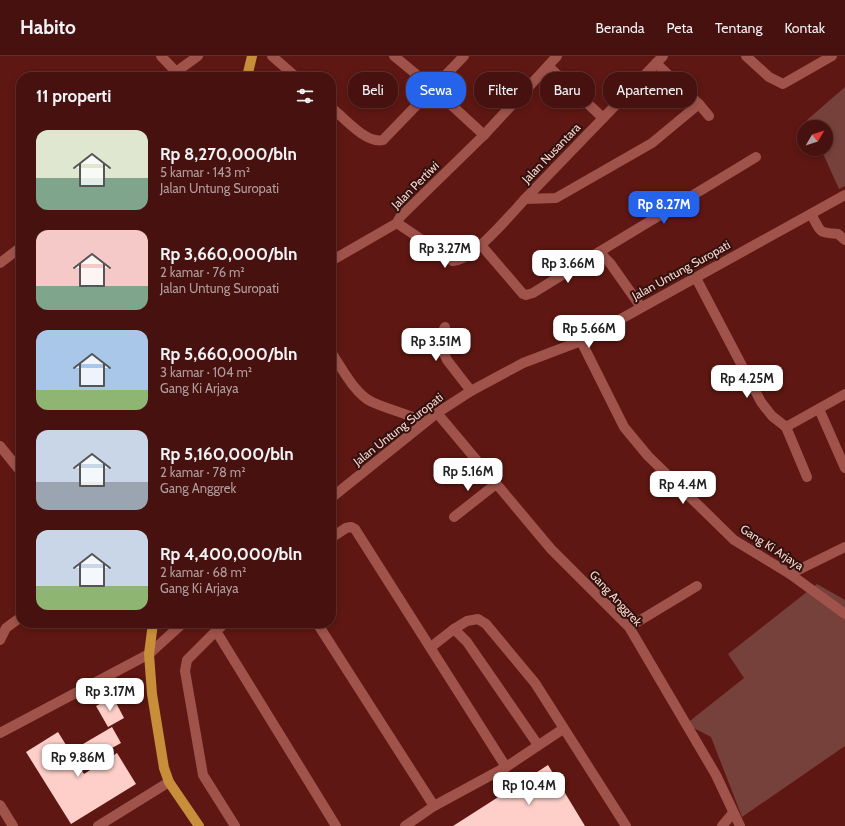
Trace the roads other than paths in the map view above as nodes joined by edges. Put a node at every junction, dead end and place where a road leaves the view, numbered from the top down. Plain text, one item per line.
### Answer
1 (161, 56) edge
2 (198, 56) edge
3 (252, 56) edge
4 (272, 56) edge
5 (394, 56) edge
6 (464, 56) edge
7 (556, 56) edge
8 (746, 56) edge
9 (830, 57) edge
10 (659, 60) edge
11 (548, 66) junction
12 (173, 72) edge
13 (180, 72) edge
14 (248, 72) edge
15 (290, 72) edge
16 (413, 72) edge
17 (449, 72) edge
18 (699, 104) junction
19 (416, 108) edge
20 (455, 108) edge
21 (336, 111) edge
22 (709, 116) dead end
23 (603, 118) junction
24 (484, 135) junction
25 (756, 156) dead end
26 (845, 196) edge
27 (525, 199) junction
28 (811, 214) junction
29 (397, 224) junction
30 (845, 240) edge
31 (481, 245) junction
32 (16, 251) edge
33 (599, 252) junction
34 (336, 258) edge
35 (0, 263) edge
36 (696, 278) junction
37 (641, 307) junction
38 (445, 327) dead end
39 (581, 341) junction
40 (336, 359) edge
41 (471, 391) junction
42 (845, 394) edge
43 (818, 409) junction
44 (437, 413) junction
45 (425, 422) junction
46 (786, 427) junction
47 (0, 446) edge
48 (16, 466) edge
49 (845, 468) edge
50 (807, 477) dead end
51 (496, 484) junction
52 (336, 494) edge
53 (454, 517) dead end
54 (336, 535) edge
55 (845, 547) edge
56 (790, 574) junction
57 (697, 586) dead end
58 (845, 614) edge
59 (16, 619) edge
60 (3, 624) edge
61 (629, 627) junction
62 (152, 628) edge
63 (178, 628) edge
64 (219, 628) edge
65 (320, 628) edge
66 (454, 629) junction
67 (216, 631) junction
68 (0, 640) edge
69 (431, 646) junction
70 (149, 654) junction
71 (563, 729) junction
72 (0, 733) edge
73 (538, 745) junction
74 (506, 767) junction
75 (169, 782) junction
76 (0, 805) edge
77 (434, 806) junction
78 (733, 813) junction
79 (13, 826) edge
80 (98, 826) edge
81 (199, 826) edge
82 (235, 826) edge
83 (336, 826) edge
84 (405, 826) edge
85 (626, 826) edge
86 (722, 826) edge
87 (740, 826) edge

1 - 12 street
2 - 13 street
3 - 14 main road
4 - 15 street
5 - 16 street
6 - 17 street
7 - 11 street, Jalan Pertiwi
8 - 9 street
10 - 18 street
10 - 23 street, Jalan Nusantara
11 - 23 street
11 - 24 street, Jalan Pertiwi
18 - 22 street
18 - 27 street
19 - 21 street
20 - 24 street
23 - 27 street, Jalan Nusantara
24 - 29 street, Jalan Pertiwi
25 - 33 street
26 - 28 street, Jalan Untung Suropati
27 - 31 street, Jalan Pertiwi
28 - 30 street
28 - 36 street, Jalan Untung Suropati
29 - 31 street, Jalan Pertiwi
29 - 34 street
31 - 33 street
32 - 35 street
33 - 37 street
36 - 37 street, Jalan Untung Suropati
36 - 46 street
37 - 39 street, Jalan Untung Suropati
38 - 41 street
39 - 41 street, Jalan Untung Suropati
39 - 56 street, Gang Ki Arjaya
40 - 45 street
41 - 44 street, Jalan Untung Suropati
42 - 43 street
43 - 46 street
43 - 49 street
44 - 45 street, Jalan Untung Suropati
44 - 51 street, Gang Anggrek
45 - 52 street, Jalan Untung Suropati
46 - 50 street
47 - 48 street
51 - 53 street
51 - 61 street, Gang Anggrek
54 - 69 street
55 - 56 street
56 - 58 street, Gang Ki Arjaya
57 - 61 street
59 - 60 street
60 - 68 street
61 - 78 street, Gang Anggrek
62 - 70 main road
63 - 70 street
64 - 67 street
65 - 77 street
66 - 69 street
66 - 71 street
66 - 73 street
67 - 82 street
67 - 83 street
69 - 74 street
70 - 72 street
70 - 75 main road
71 - 73 street
71 - 85 street
73 - 74 street
74 - 77 street
75 - 80 street
75 - 81 main road
76 - 79 street
77 - 84 street
78 - 86 street
78 - 87 street, Gang Anggrek

